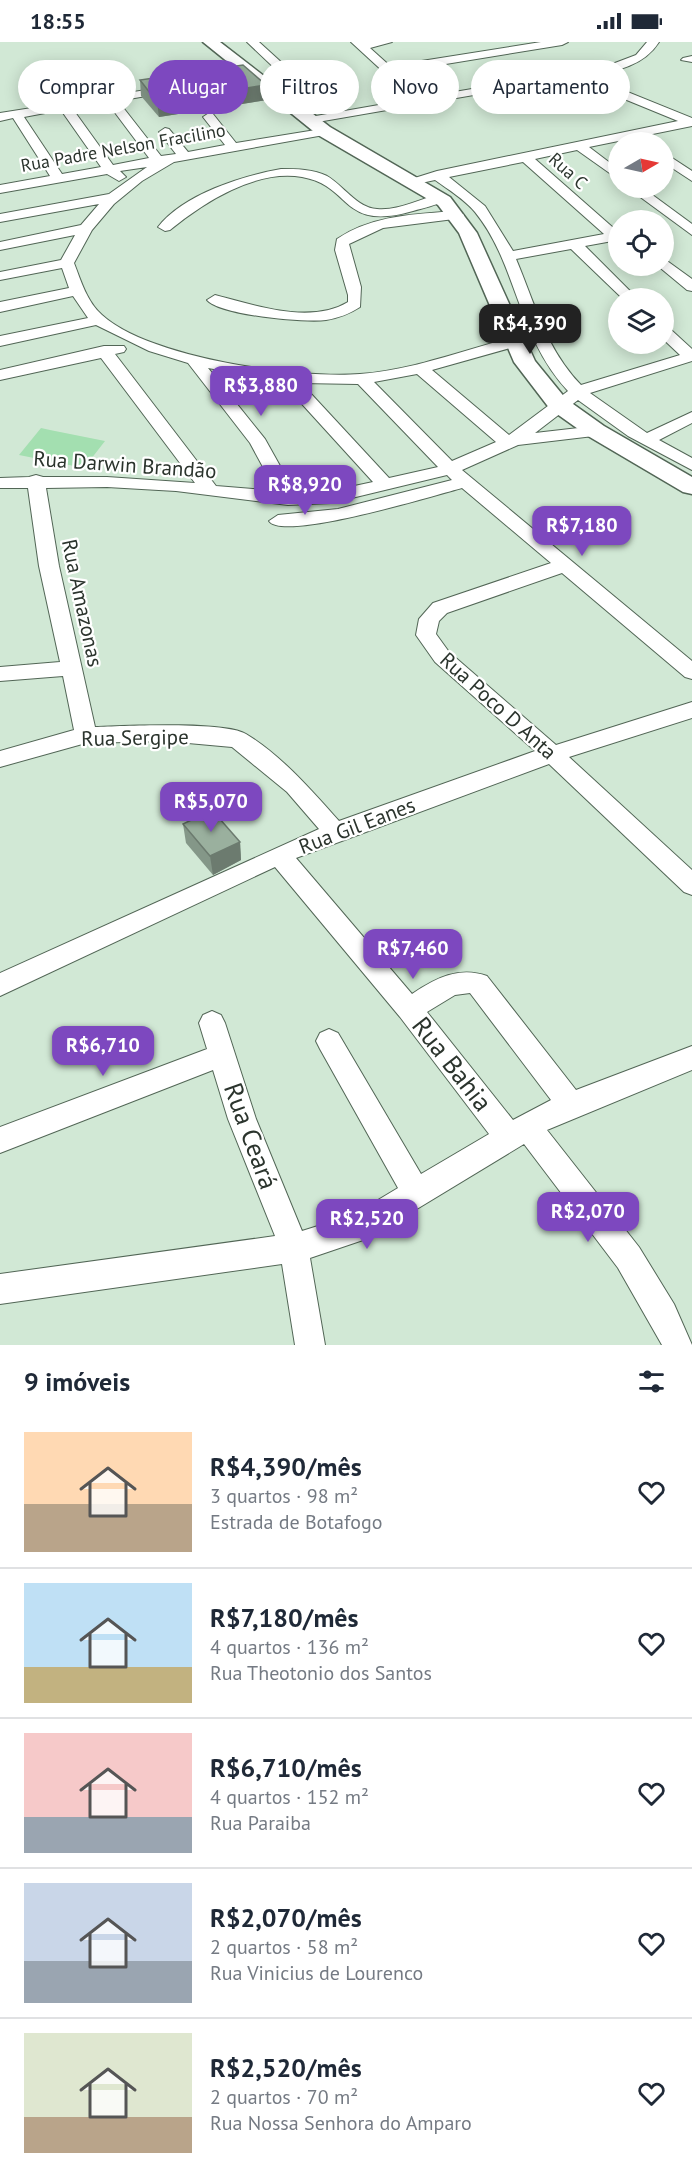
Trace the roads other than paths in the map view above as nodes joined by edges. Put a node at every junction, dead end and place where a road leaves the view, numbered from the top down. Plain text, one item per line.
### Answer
1 (211, 42) edge
2 (253, 42) edge
3 (386, 42) edge
4 (562, 42) edge
5 (652, 42) edge
6 (359, 44) edge
7 (376, 60) edge
8 (450, 60) edge
9 (630, 62) edge
10 (142, 93) edge
11 (136, 94) edge
12 (630, 97) edge
13 (371, 110) edge
14 (22, 114) edge
15 (71, 114) edge
16 (126, 114) edge
17 (17, 115) junction
18 (0, 117) edge
19 (209, 117) dead end
20 (311, 121) junction
21 (691, 122) edge
22 (165, 132) dead end
23 (644, 132) edge
24 (608, 139) edge
25 (578, 145) junction
26 (232, 146) junction
27 (524, 156) junction
28 (171, 158) junction
29 (674, 164) edge
30 (608, 168) edge
31 (109, 169) junction
32 (437, 175) junction
33 (692, 177) edge
34 (58, 178) junction
35 (412, 181) junction
36 (129, 184) junction
37 (2, 185) edge
38 (111, 198) junction
39 (440, 198) junction
40 (650, 198) edge
41 (457, 215) junction
42 (0, 218) edge
43 (689, 225) edge
44 (674, 226) edge
45 (165, 227) dead end
46 (83, 229) junction
47 (608, 230) edge
48 (608, 239) edge
49 (575, 245) junction
50 (0, 246) edge
51 (506, 256) junction
52 (67, 263) junction
53 (674, 272) edge
54 (0, 276) edge
55 (620, 288) edge
56 (692, 288) edge
57 (77, 291) junction
58 (216, 300) dead end
59 (0, 307) edge
60 (99, 321) junction
61 (674, 340) edge
62 (0, 341) edge
63 (515, 342) junction
64 (145, 344) junction
65 (104, 351) junction
66 (691, 356) edge
67 (192, 358) junction
68 (419, 367) junction
69 (0, 375) edge
70 (287, 378) junction
71 (537, 378) junction
72 (362, 379) junction
73 (579, 391) junction
74 (558, 404) junction
75 (692, 417) edge
76 (596, 431) junction
77 (647, 439) junction
78 (511, 441) junction
79 (0, 463) edge
80 (692, 465) edge
81 (450, 469) junction
82 (36, 480) junction
83 (5, 482) edge
84 (465, 482) junction
85 (386, 485) junction
86 (692, 487) edge
87 (211, 492) junction
88 (288, 499) junction
89 (278, 521) dead end
90 (563, 566) junction
91 (71, 668) junction
92 (692, 672) edge
93 (0, 674) edge
94 (692, 710) edge
95 (86, 735) junction
96 (552, 754) junction
97 (0, 759) edge
98 (335, 832) junction
99 (279, 855) junction
100 (692, 885) edge
101 (0, 985) edge
102 (409, 1009) junction
103 (212, 1023) dead end
104 (329, 1041) dead end
105 (222, 1055) junction
106 (692, 1059) edge
107 (570, 1104) junction
108 (517, 1130) junction
109 (0, 1140) edge
110 (417, 1194) junction
111 (294, 1248) junction
112 (0, 1289) edge
113 (310, 1345) edge
114 (678, 1345) edge

1 - 20 main road
2 - 20 street
3 - 6 street
4 - 8 street
5 - 9 street, Rua Padre Nelson Fracilino
6 - 7 street
10 - 11 street
12 - 21 street
13 - 20 street, Rua Padre Nelson Fracilino
14 - 17 street
15 - 31 street
16 - 28 street
17 - 18 street
17 - 34 street
19 - 26 street
20 - 26 street, Rua Padre Nelson Fracilino
20 - 35 main road
21 - 23 street
22 - 28 street
24 - 25 street
25 - 27 street
25 - 30 street
26 - 28 street, Rua Padre Nelson Fracilino
27 - 32 street
27 - 47 street, Rua C
28 - 31 street, Rua Padre Nelson Fracilino
28 - 36 street
29 - 33 street
31 - 34 street, Rua Padre Nelson Fracilino
31 - 36 street
32 - 35 street
32 - 51 street
34 - 37 street, Rua Padre Nelson Fracilino
35 - 39 main road
36 - 38 street
38 - 42 street
38 - 46 street
39 - 41 main road
39 - 45 street
40 - 43 street
41 - 58 street
41 - 63 main road
43 - 44 street
46 - 50 street
46 - 52 street
48 - 49 street
49 - 51 street
49 - 55 street
51 - 73 street
52 - 54 street
52 - 57 street
53 - 56 street
57 - 59 street
57 - 60 street
60 - 62 street
60 - 64 street
61 - 66 street
63 - 68 street
63 - 71 main road
64 - 65 street
64 - 67 street
65 - 69 street
65 - 87 street
66 - 73 street
67 - 70 street
67 - 88 street
68 - 72 street
68 - 78 street
70 - 72 street
70 - 85 street
71 - 73 street
71 - 74 main road
72 - 81 street
73 - 74 street
73 - 77 street
74 - 76 main road
74 - 78 street
75 - 77 street
76 - 78 street, Rua Darwin Brandão
76 - 86 main road
77 - 80 street
78 - 81 street, Rua Darwin Brandão
79 - 83 street
81 - 84 street
81 - 85 street, Rua Darwin Brandão
82 - 83 street, Rua Darwin Brandão
82 - 87 street, Rua Darwin Brandão
82 - 91 street, Rua Amazonas
84 - 89 street
84 - 90 street
85 - 88 street, Rua Darwin Brandão
87 - 88 street, Rua Darwin Brandão
90 - 92 street
90 - 96 street, Rua Poco D Anta
91 - 93 street
91 - 95 street, Rua Amazonas
94 - 96 street, Rua Gil Eanes
95 - 97 street, Rua Sergipe
95 - 98 street, Rua Sergipe
96 - 98 street, Rua Gil Eanes
96 - 100 street, Rua Poco D Anta
98 - 99 street, Rua Gil Eanes
99 - 101 street, Rua Gil Eanes
99 - 102 street, Rua Bahia
102 - 107 street
102 - 108 street, Rua Bahia
103 - 105 street, Rua Ceará
104 - 110 street
105 - 109 street
105 - 111 street, Rua Ceará
106 - 107 street
107 - 108 street
108 - 110 street
108 - 114 street, Rua Bahia
110 - 111 street
111 - 112 street
111 - 113 street, Rua Ceará

